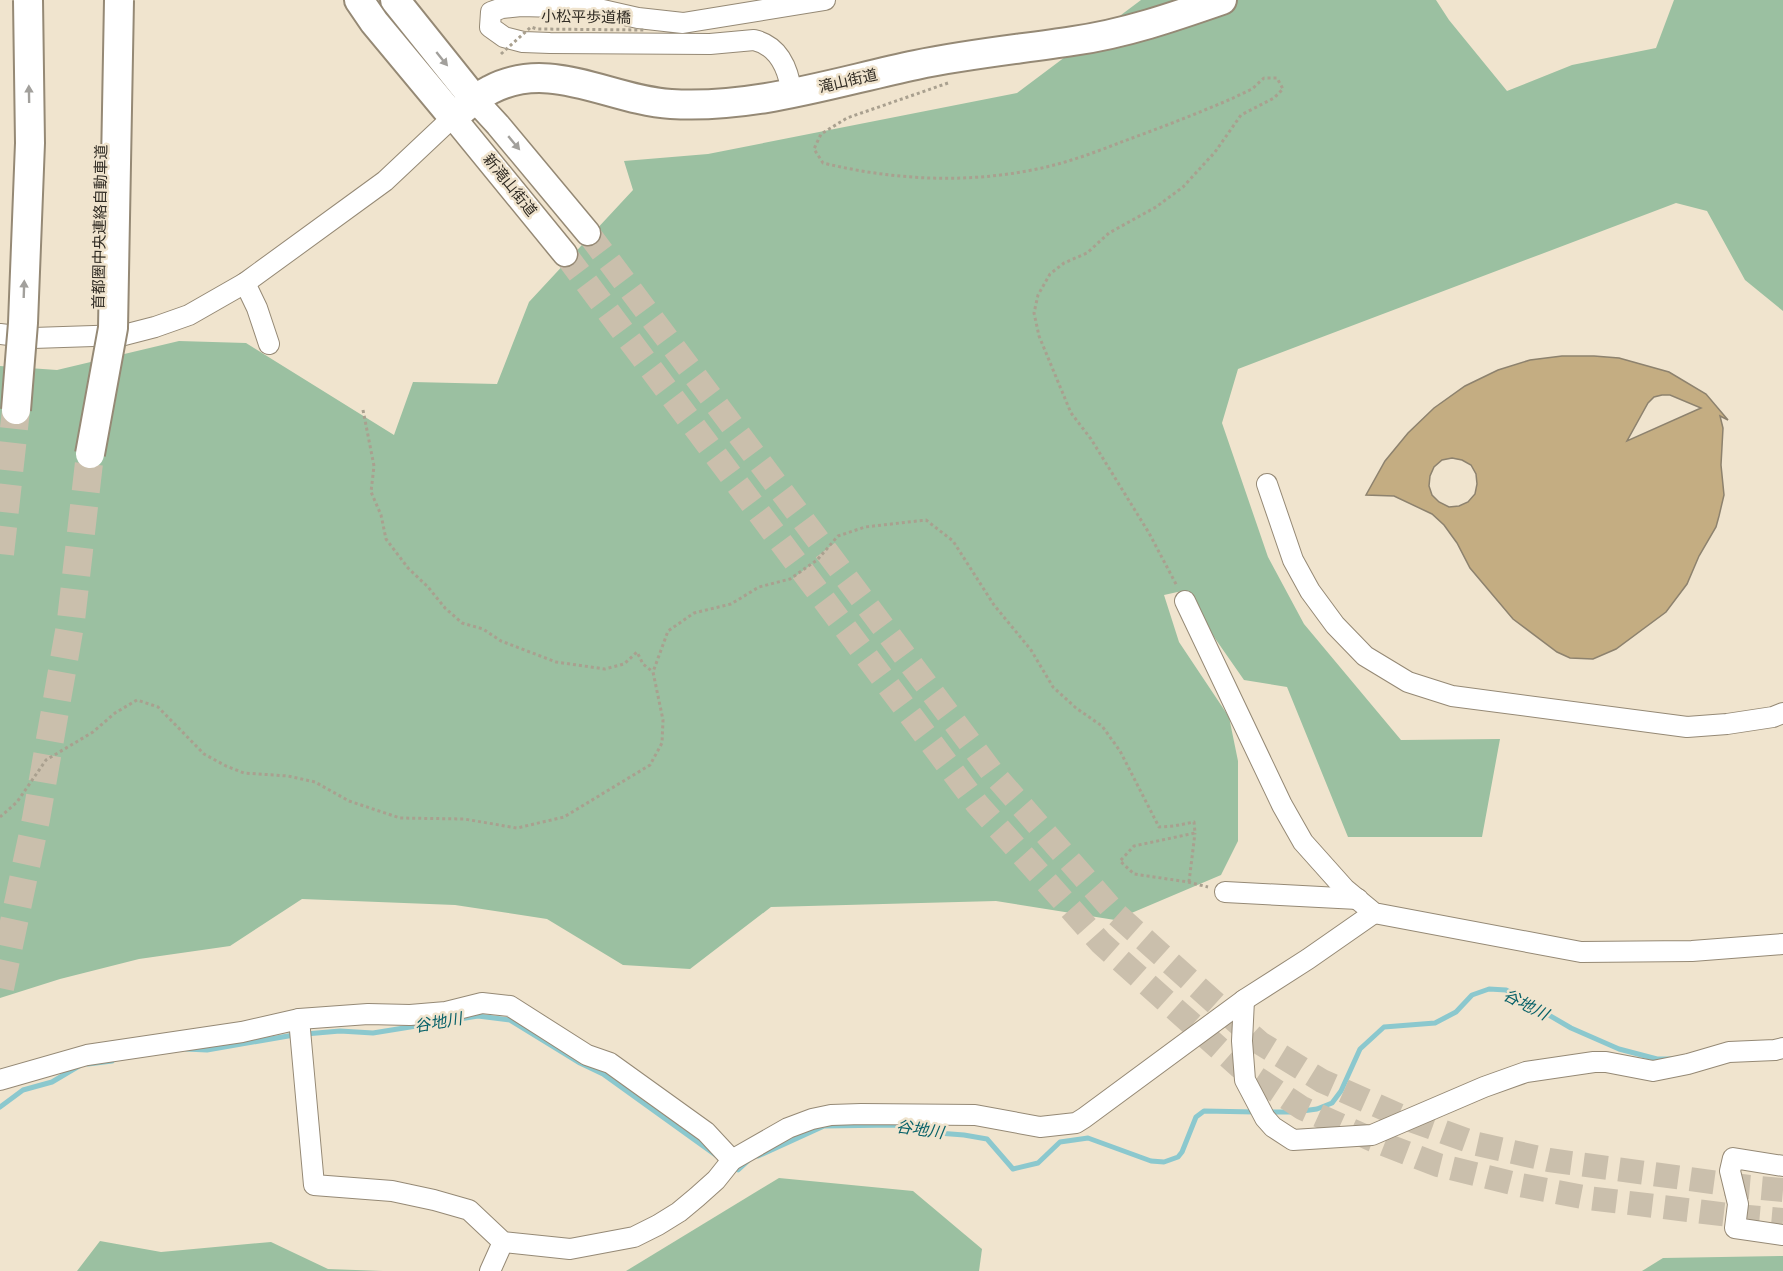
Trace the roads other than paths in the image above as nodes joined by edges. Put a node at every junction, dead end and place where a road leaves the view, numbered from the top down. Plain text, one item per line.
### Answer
1 (28, 0) edge
2 (99, 0) edge
3 (118, 0) edge
4 (1222, 0) edge
5 (820, 1) edge
6 (402, 9) edge
7 (367, 11) edge
8 (792, 95) junction
9 (464, 108) junction
10 (588, 233) tunnel mouth
11 (565, 254) tunnel mouth
12 (245, 283) junction
13 (0, 334) edge
14 (269, 344) dead end
15 (16, 410) tunnel mouth
16 (1268, 484) dead end
17 (1185, 601) road end
18 (1783, 712) edge
19 (1225, 892) road end
20 (1358, 899) junction
21 (1374, 913) junction
22 (1783, 944) edge
23 (1244, 1000) junction
24 (299, 1019) junction
25 (1783, 1048) edge
26 (0, 1080) edge
27 (732, 1160) junction
28 (1783, 1166) edge
29 (1783, 1235) edge
30 (503, 1242) junction
31 (490, 1271) edge

15 -> 1 highway, bridge
2 - 3 highway, 首都圏中央連絡自動車道, bridge
4 - 8 highway, 滝山街道
5 - 8 street
6 -> 9 highway
7 - 9 highway
8 - 9 highway, 滝山街道
9 -> 10 main road, 新滝山街道
9 - 11 main road, 新滝山街道
9 - 12 street
12 - 13 street
12 - 14 street
16 - 18 street
17 - 20 street
19 - 20 street
20 - 21 street
21 - 22 street
21 - 23 street
23 - 25 street
23 - 27 street
24 - 26 street
24 - 27 street
24 - 30 street
27 - 30 street
28 - 29 street
30 - 31 street

